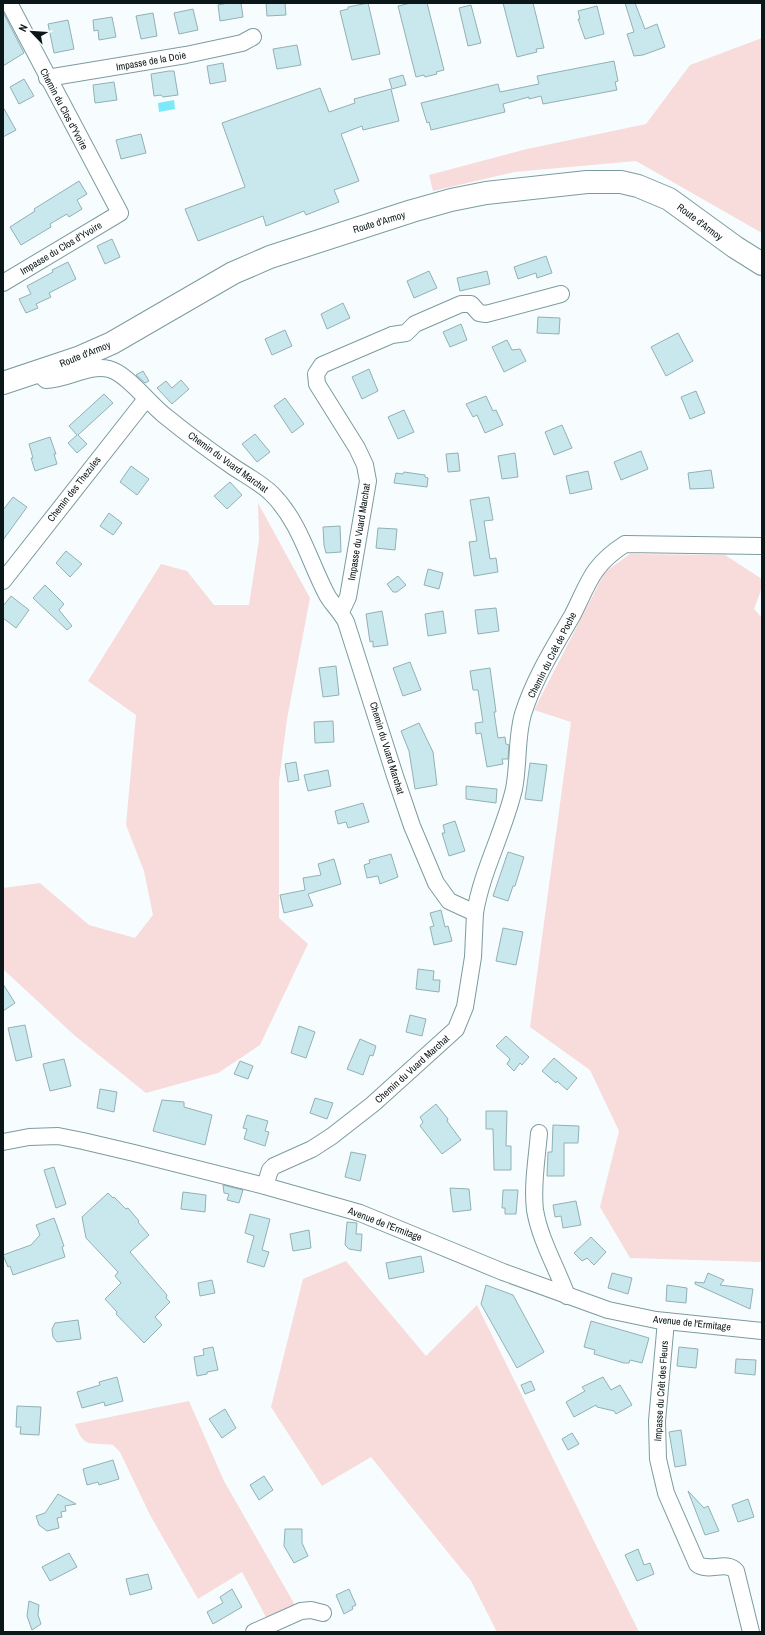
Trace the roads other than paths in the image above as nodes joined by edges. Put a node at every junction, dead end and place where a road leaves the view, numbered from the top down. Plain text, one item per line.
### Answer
1 (9, 3) edge
2 (253, 37) dead end
3 (47, 78) junction
4 (120, 213) joint
5 (762, 264) edge
6 (3, 283) edge
7 (561, 294) dead end
8 (37, 372) junction
9 (3, 382) edge
10 (146, 399) junction
11 (762, 546) edge
12 (3, 581) edge
13 (341, 612) junction
14 (475, 913) junction
15 (539, 1134) dead end
16 (3, 1142) edge
17 (265, 1186) junction
18 (567, 1296) junction
19 (666, 1321) junction
20 (762, 1331) edge
21 (323, 1613) dead end
22 (254, 1632) edge
23 (751, 1632) edge

1 - 3 street, Chemin du Clos d'Yvoire
2 - 3 street, Impasse de la Doie
3 - 4 street, Chemin du Clos d'Yvoire
4 - 6 street, Impasse du Clos d'Yvoire
5 - 8 main road, Route d'Armoy
7 - 13 street, Impasse du Vuard Marchat
8 - 9 main road, Route d'Armoy
8 - 10 street, Chemin du Vuard Marchat
10 - 12 street, Chemin des Thezules
10 - 13 street, Chemin du Vuard Marchat
11 - 14 street, Chemin du Crêt de Poche
13 - 14 street, Chemin du Vuard Marchat
14 - 17 street, Chemin du Vuard Marchat
15 - 18 street
16 - 17 street, Avenue de l'Ermitage
17 - 18 street, Avenue de l'Ermitage
18 - 19 street, Avenue de l'Ermitage
19 - 20 street, Avenue de l'Ermitage
19 - 23 street, Impasse du Crêt des Fleurs
21 - 22 street

